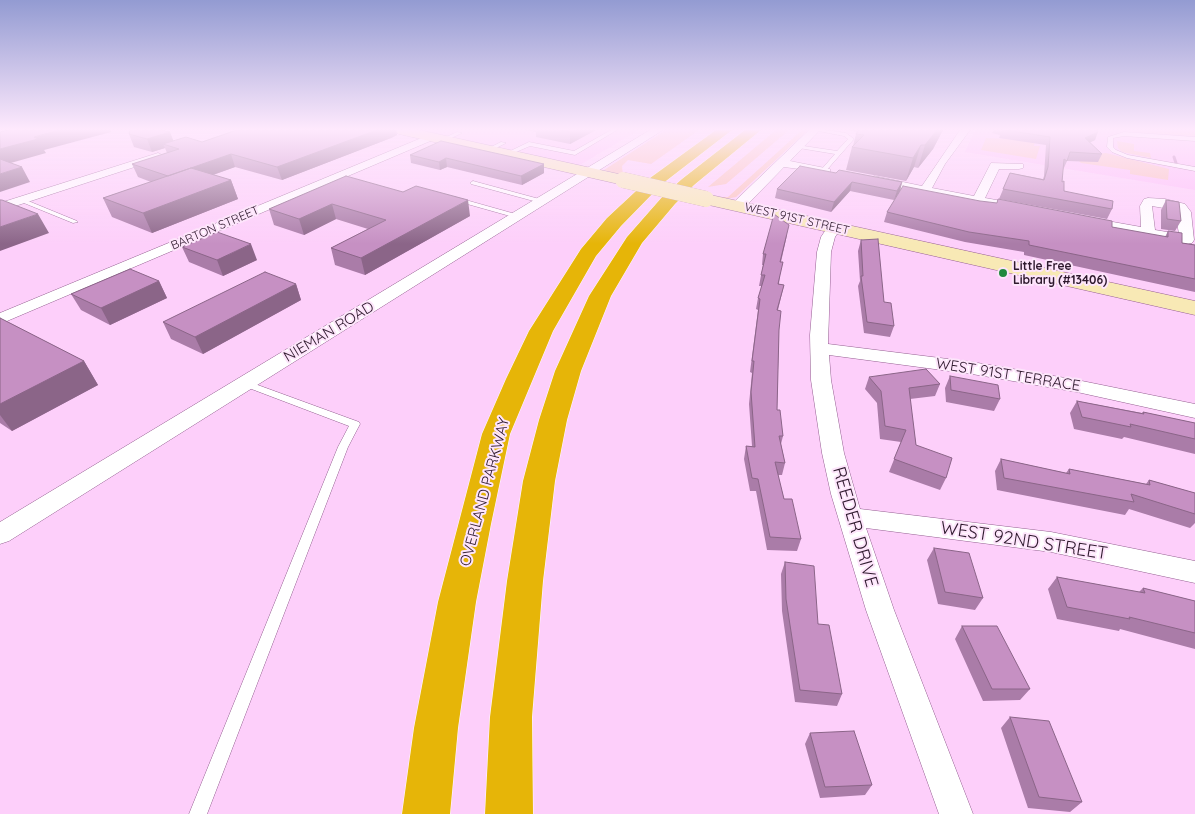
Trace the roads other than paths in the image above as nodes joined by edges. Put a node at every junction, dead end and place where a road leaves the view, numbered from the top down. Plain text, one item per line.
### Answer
1 (120, 168) edge
2 (344, 168) edge
3 (571, 168) edge
4 (596, 168) edge
5 (655, 168) edge
6 (674, 168) edge
7 (706, 168) edge
8 (777, 168) edge
9 (808, 168) edge
10 (826, 168) edge
11 (938, 168) edge
12 (994, 168) edge
13 (823, 171) junction
14 (588, 173) junction
15 (842, 174) edge
16 (860, 178) edge
17 (473, 183) dead end
18 (925, 190) junction
19 (628, 191) junction
20 (444, 196) edge
21 (21, 200) junction
22 (978, 200) junction
23 (541, 201) junction
24 (738, 206) junction
25 (0, 207) edge
26 (1016, 208) edge
27 (517, 216) junction
28 (1073, 218) edge
29 (75, 222) dead end
30 (834, 228) junction
31 (1148, 232) junction
32 (1195, 308) edge
33 (0, 319) edge
34 (820, 348) junction
35 (244, 383) junction
36 (1195, 411) edge
37 (851, 517) junction
38 (0, 534) edge
39 (1195, 572) edge
40 (198, 814) edge
41 (426, 814) edge
42 (509, 814) edge
43 (956, 814) edge

1 - 21 street
2 - 33 street, BARTON STREET
3 - 14 street, WEST 91ST STREET
4 - 14 street, NIEMAN ROAD
5 - 19 highway
6 - 19 highway, OVERLAND PARKWAY
7 - 42 highway
8 - 24 street
9 - 13 street
10 - 13 lane
11 - 18 street
12 - 22 street
13 - 15 street
14 - 19 street, WEST 91ST STREET
14 - 23 street, NIEMAN ROAD
16 - 18 street
17 - 23 lane
18 - 22 street
19 - 24 street, WEST 91ST STREET, bridge
19 - 41 highway, OVERLAND PARKWAY
20 - 27 lane
21 - 25 street
21 - 29 lane
22 - 26 street
23 - 27 street, NIEMAN ROAD
24 - 30 street, WEST 91ST STREET
27 - 35 street, NIEMAN ROAD
28 - 31 street
30 - 32 street, WEST 91ST STREET
30 - 34 street, REEDER DRIVE
31 - 31 street
34 - 36 street, WEST 91ST TERRACE
34 - 37 street, REEDER DRIVE
35 - 38 street, NIEMAN ROAD
35 - 40 lane
37 - 39 street, WEST 92ND STREET
37 - 43 street, REEDER DRIVE

